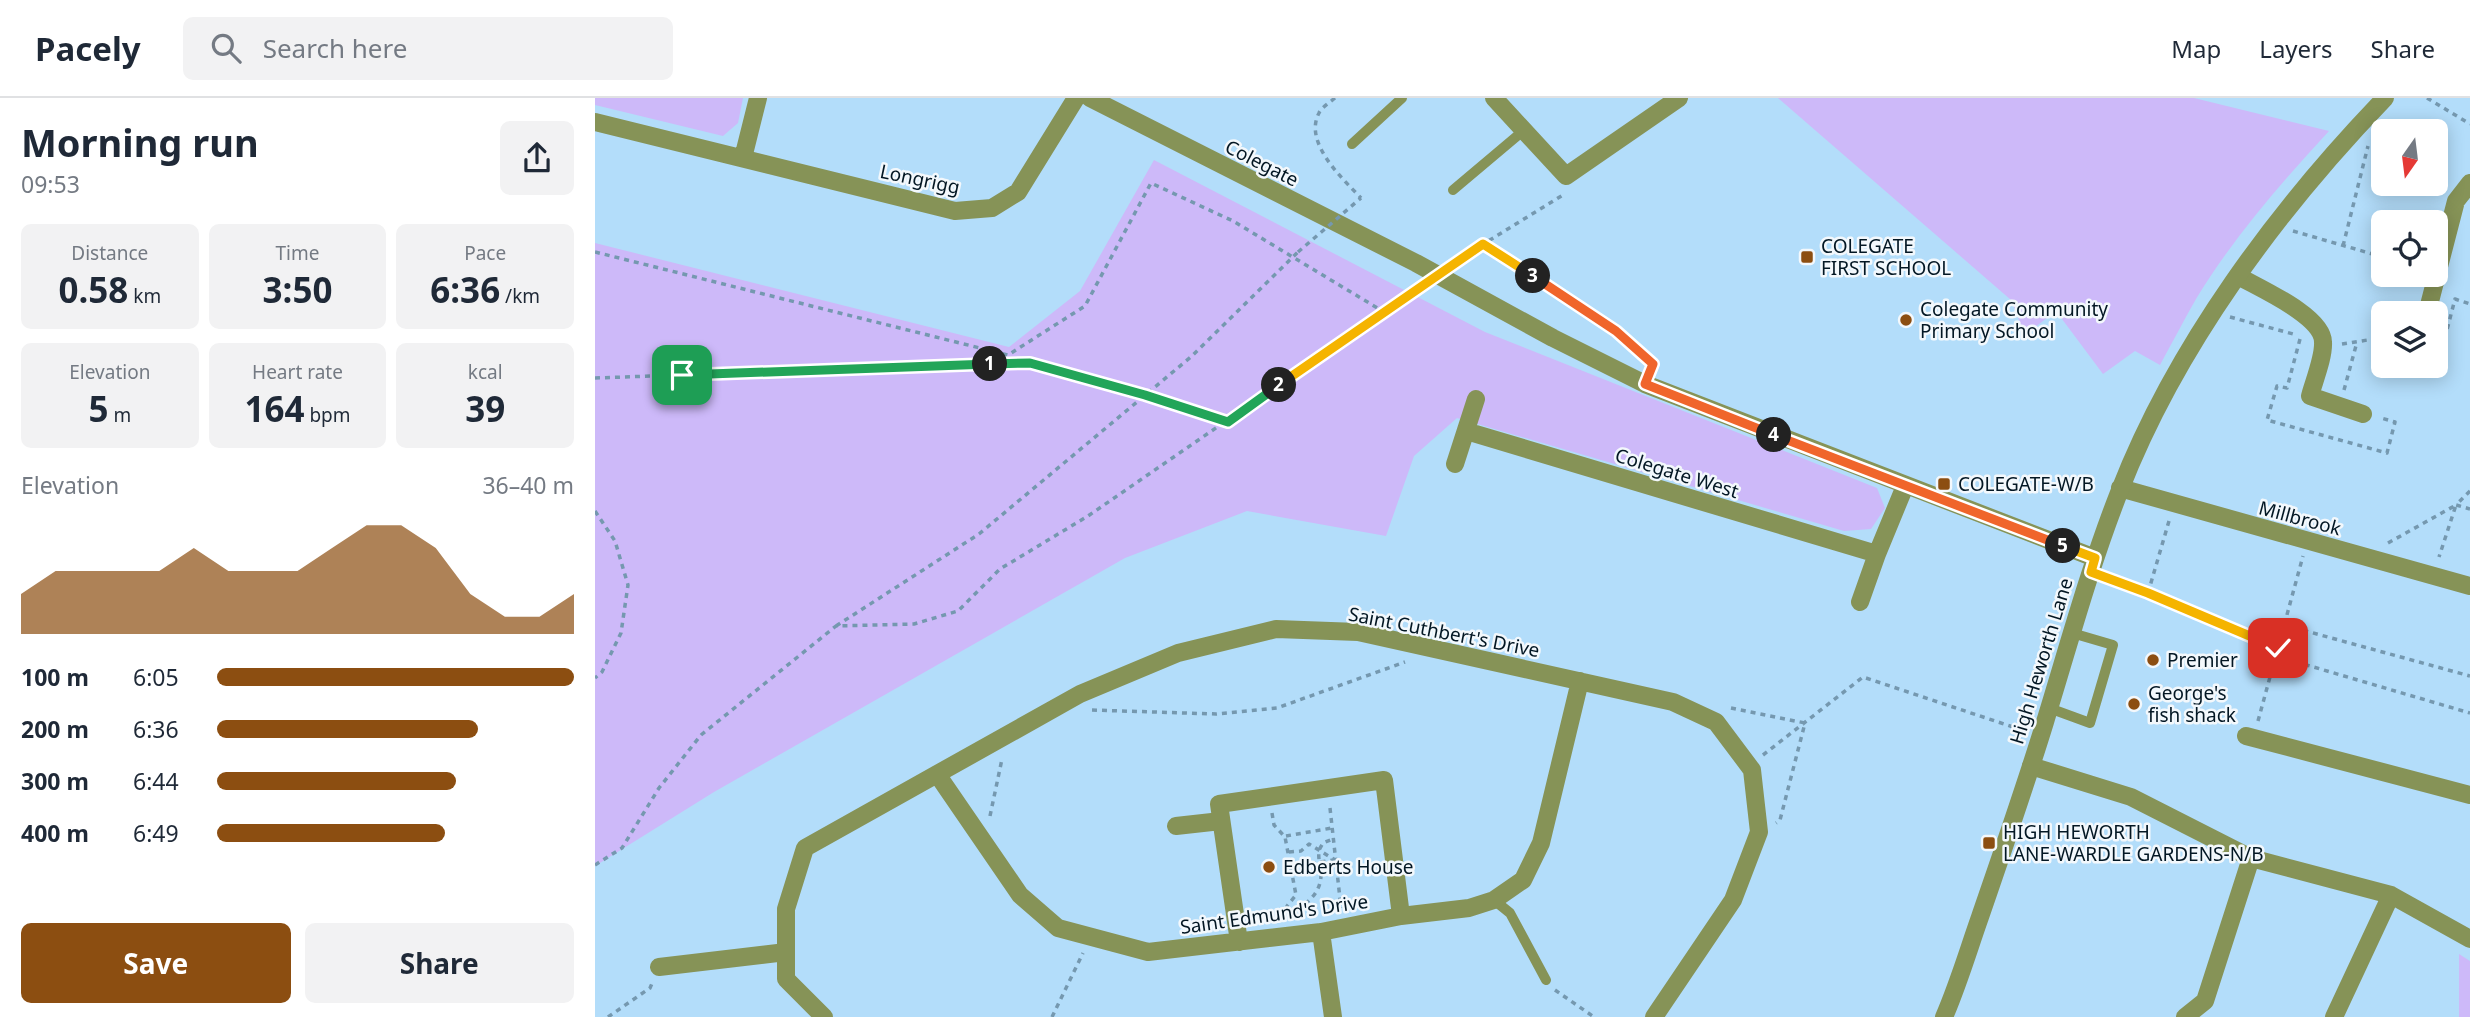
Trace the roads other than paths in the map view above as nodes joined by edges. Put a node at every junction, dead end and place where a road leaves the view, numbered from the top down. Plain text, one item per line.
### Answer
1 (758, 98) edge
2 (1076, 98) edge
3 (1090, 98) edge
4 (1402, 98) edge
5 (1494, 98) edge
6 (1679, 98) edge
7 (2385, 98) edge
8 (595, 122) edge
9 (1523, 131) junction
10 (1352, 144) dead end
11 (743, 158) junction
12 (2470, 183) edge
13 (1453, 190) dead end
14 (2238, 276) junction
15 (2430, 301) edge
16 (1476, 399) dead end
17 (2363, 414) dead end
18 (1466, 432) junction
19 (1455, 464) dead end
20 (1905, 486) junction
21 (2120, 488) junction
22 (1877, 554) junction
23 (2093, 565) junction
24 (2470, 586) edge
25 (1860, 602) dead end
26 (2072, 633) junction
27 (1580, 681) junction
28 (2049, 708) junction
29 (2250, 737) road end
30 (2031, 766) junction
31 (937, 774) junction
32 (2470, 795) edge
33 (1221, 821) junction
34 (1176, 826) dead end
35 (2251, 858) junction
36 (2391, 895) junction
37 (1494, 900) junction
38 (1401, 916) junction
39 (1321, 932) junction
40 (2470, 939) edge
41 (1239, 942) junction
42 (786, 951) junction
43 (659, 967) road end
44 (1546, 979) road end
45 (2207, 1009) edge
46 (824, 1017) edge
47 (1333, 1017) edge
48 (1654, 1017) edge
49 (1944, 1017) edge
50 (2185, 1017) edge
51 (2334, 1017) edge

1 - 11 street
2 - 11 street, Longrigg
3 - 20 street, Colegate
4 - 10 lane
5 - 9 street
6 - 9 street
7 - 14 street, High Heworth Lane
8 - 11 street, Longrigg
9 - 13 lane
12 - 15 street
14 - 17 street
14 - 21 street, High Heworth Lane
16 - 18 street
18 - 19 street
18 - 22 street, Colegate West
20 - 22 street
20 - 23 street
21 - 23 street, High Heworth Lane
21 - 24 street, Millbrook
22 - 25 street
23 - 26 street, High Heworth Lane
26 - 28 street, High Heworth Lane
26 - 28 lane
27 - 31 street, Saint Cuthbert's Drive
27 - 37 street, Saint Edmund's Drive
27 - 48 street, Saint Cuthbert's Drive
28 - 30 street, High Heworth Lane
29 - 32 street
30 - 35 street
30 - 49 street, High Heworth Lane
31 - 41 street, Saint Edmund's Drive
31 - 42 street, Saint Cuthbert's Drive
33 - 34 street
33 - 38 street
33 - 41 street
35 - 36 street
35 - 45 street
36 - 40 street
36 - 51 street
37 - 38 street, Saint Edmund's Drive
37 - 44 lane
38 - 39 street, Saint Edmund's Drive
39 - 41 street, Saint Edmund's Drive
39 - 47 street
42 - 43 street
42 - 46 street, Saint Cuthbert's Drive
45 - 50 street

